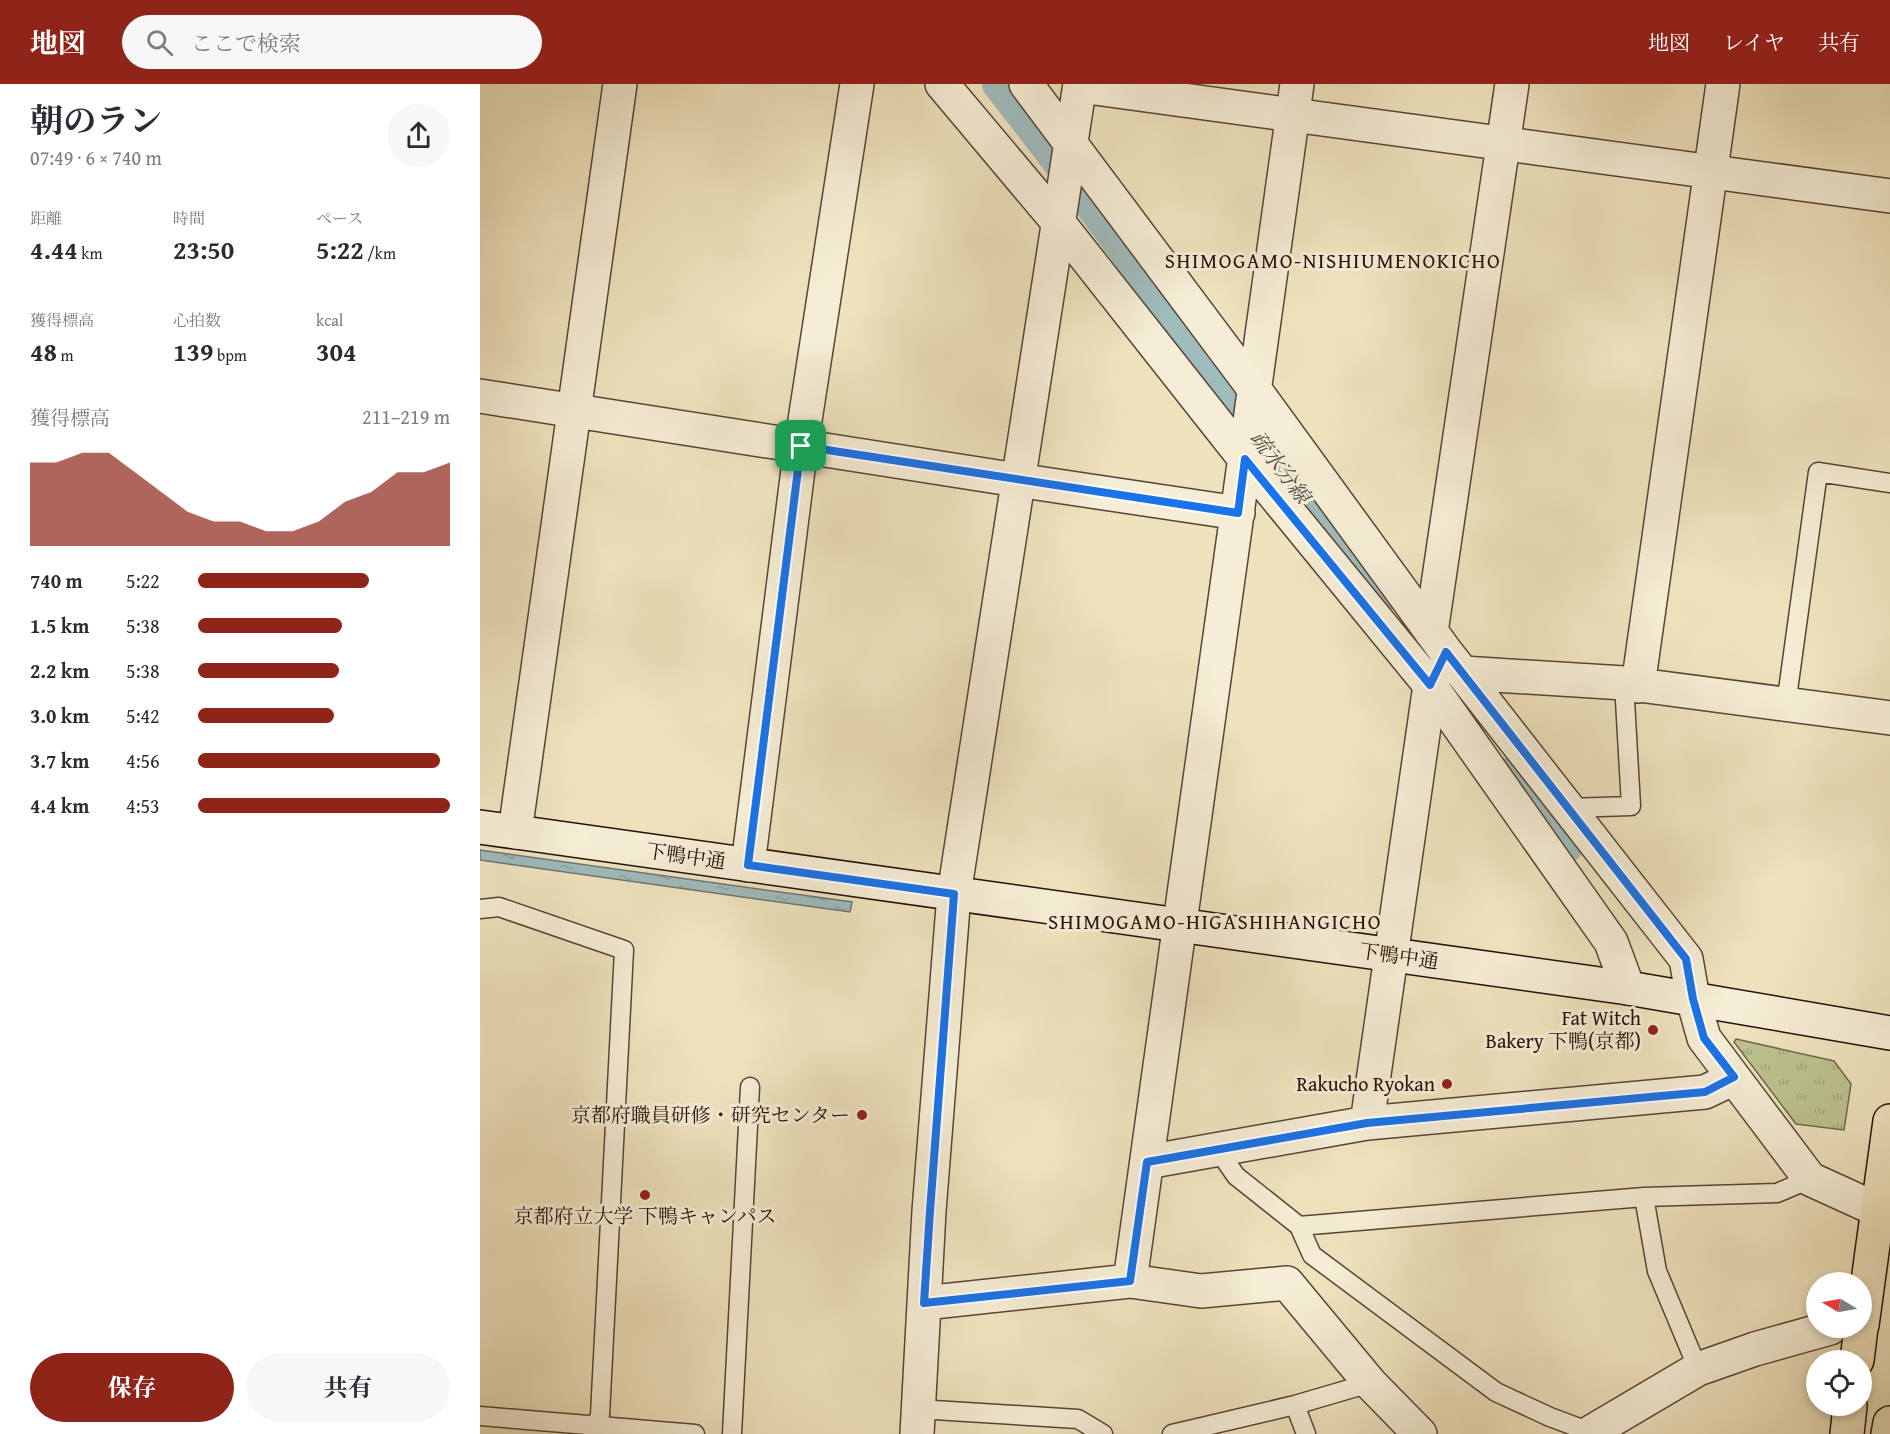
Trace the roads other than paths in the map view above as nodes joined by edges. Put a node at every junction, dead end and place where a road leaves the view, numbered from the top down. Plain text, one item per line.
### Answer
1 (620, 84) edge
2 (857, 84) edge
3 (942, 84) edge
4 (1026, 84) edge
5 (1512, 84) edge
6 (1722, 84) edge
7 (1080, 85) edge
8 (1295, 99) edge
9 (1071, 142) junction
10 (1504, 144) junction
11 (1710, 172) junction
12 (1890, 196) edge
13 (1058, 222) junction
14 (1255, 390) junction
15 (480, 396) edge
16 (574, 410) junction
17 (801, 446) junction
18 (1245, 459) junction
19 (1017, 480) junction
20 (1890, 483) edge
21 (1238, 513) junction
22 (1447, 652) junction
23 (1631, 684) junction
24 (1430, 685) junction
25 (1786, 705) junction
26 (1890, 718) edge
27 (1568, 808) junction
28 (480, 827) edge
29 (515, 832) junction
30 (748, 865) junction
31 (954, 894) junction
32 (480, 909) edge
33 (1181, 926) junction
34 (1391, 955) junction
35 (1628, 988) junction
36 (1693, 999) junction
37 (1890, 1033) edge
38 (1734, 1077) junction
39 (750, 1087) dead end
40 (1890, 1121) edge
41 (1367, 1123) junction
42 (1218, 1150) junction
43 (1147, 1162) junction
44 (1810, 1179) junction
45 (1644, 1197) junction
46 (1878, 1210) junction
47 (1299, 1226) junction
48 (1869, 1272) edge
49 (1130, 1281) junction
50 (924, 1303) junction
51 (1806, 1335) edge
52 (1698, 1369) junction
53 (1370, 1383) junction
54 (1294, 1405) junction
55 (480, 1416) edge
56 (1849, 1416) edge
57 (917, 1422) edge
58 (1890, 1423) edge
59 (595, 1430) edge
60 (1589, 1433) edge
61 (694, 1434) edge
62 (732, 1434) edge
63 (1103, 1434) edge
64 (1172, 1434) edge
65 (1306, 1434) edge
66 (1420, 1434) edge
67 (1846, 1434) edge
68 (1888, 1434) edge

1 - 16 street
2 - 17 street
3 - 13 street
4 - 9 street
5 - 10 street
6 - 11 street
7 - 8 street
7 - 9 street
8 - 10 street
8 - 14 street
9 - 13 street
9 - 14 street
10 - 11 street
10 - 22 street
11 - 12 street
11 - 23 street
13 - 18 street
13 - 19 street
14 - 18 street
14 - 22 street
15 - 16 street
16 - 17 street
16 - 29 street
17 - 19 street
17 - 30 street
18 - 21 street
18 - 24 street
19 - 21 street
19 - 31 street
20 - 25 lane
21 - 33 street
22 - 23 street
22 - 24 street
22 - 27 street
23 - 25 street
23 - 27 lane
24 - 34 street
24 - 35 street
25 - 26 street
27 - 36 street
28 - 29 street, 下鴨中通
29 - 30 street, 下鴨中通
30 - 31 street, 下鴨中通
31 - 33 street, 下鴨中通
31 - 50 street
32 - 59 lane
33 - 34 street, 下鴨中通
33 - 43 street
34 - 35 street, 下鴨中通
34 - 41 street
35 - 36 street, 下鴨中通
36 - 37 street, 下鴨中通
36 - 38 street
38 - 41 street
38 - 44 street
39 - 62 lane
40 - 46 highway
41 - 42 street
42 - 43 street
42 - 47 lane
43 - 49 street
44 - 45 lane
44 - 46 street
45 - 47 lane
45 - 52 lane
46 - 48 highway
47 - 60 lane
49 - 50 street
49 - 53 street
50 - 57 street
51 - 52 street
52 - 60 street
53 - 54 lane
53 - 66 street
54 - 64 lane
54 - 65 lane
55 - 59 lane
56 - 67 highway
57 - 63 lane
58 - 68 highway
59 - 61 lane

